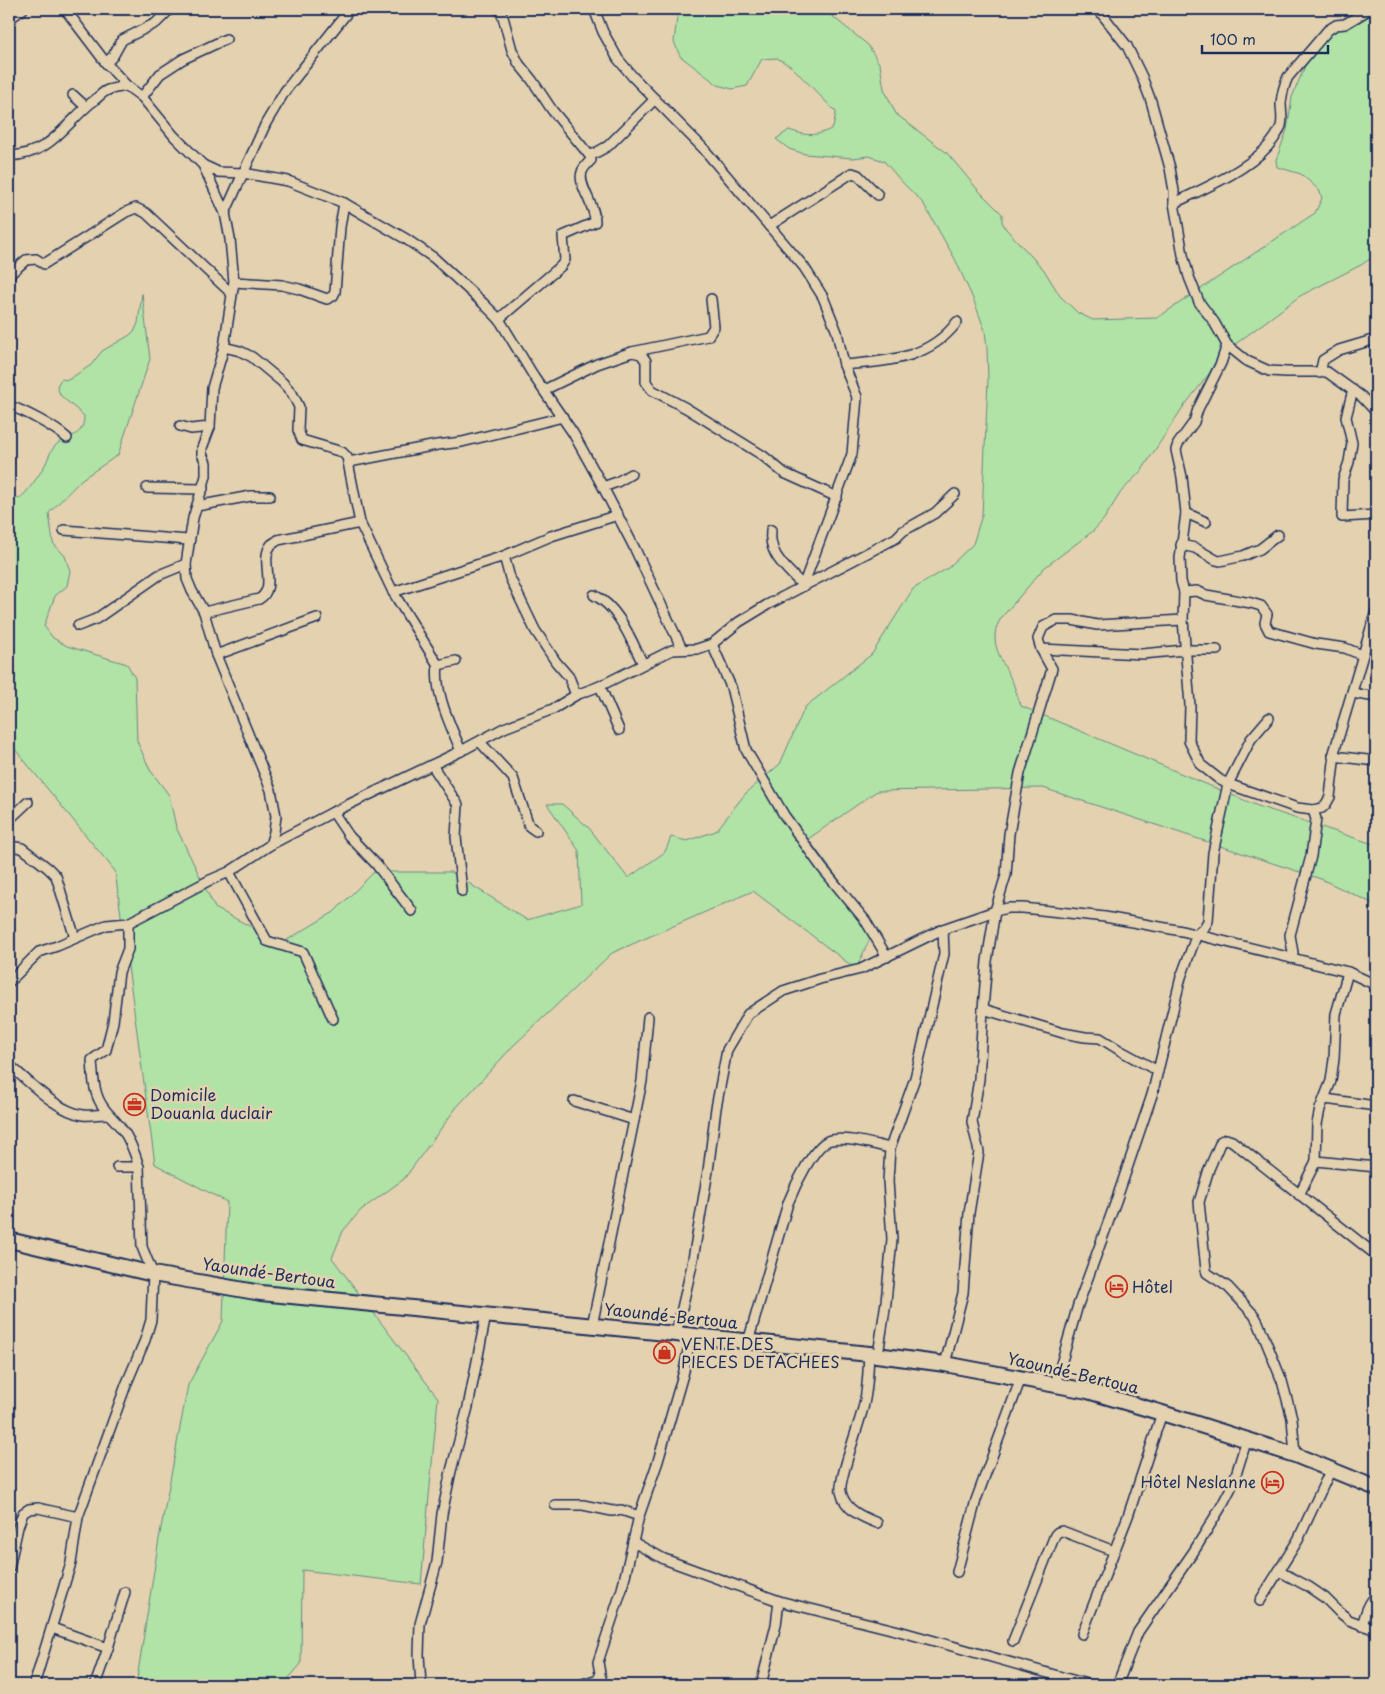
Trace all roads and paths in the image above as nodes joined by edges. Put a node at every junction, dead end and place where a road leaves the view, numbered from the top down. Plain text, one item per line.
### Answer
1 (23, 9) edge
2 (65, 9) edge
3 (170, 9) edge
4 (350, 9) edge
5 (499, 9) edge
6 (594, 9) edge
7 (1098, 9) edge
8 (1370, 9) edge
9 (9, 19) edge
10 (226, 39) dead end
11 (106, 63) junction
12 (127, 86) junction
13 (74, 95) dead end
14 (142, 97) junction
15 (655, 99) junction
16 (86, 107) junction
17 (9, 156) edge
18 (590, 156) junction
19 (203, 165) junction
20 (243, 173) junction
21 (878, 195) dead end
22 (344, 203) junction
23 (1174, 203) junction
24 (224, 213) junction
25 (769, 226) junction
26 (9, 275) edge
27 (234, 282) junction
28 (231, 293) junction
29 (711, 299) dead end
30 (499, 319) junction
31 (958, 322) dead end
32 (1376, 339) edge
33 (1227, 345) junction
34 (224, 347) junction
35 (632, 352) junction
36 (844, 365) junction
37 (1320, 373) junction
38 (544, 390) junction
39 (1353, 390) junction
40 (9, 406) edge
41 (1376, 412) edge
42 (563, 416) junction
43 (180, 426) dead end
44 (210, 427) junction
45 (67, 438) dead end
46 (349, 462) junction
47 (631, 474) dead end
48 (604, 487) junction
49 (147, 488) dead end
50 (202, 489) junction
51 (955, 494) dead end
52 (270, 496) dead end
53 (837, 497) junction
54 (197, 506) junction
55 (1186, 513) junction
56 (618, 515) junction
57 (1376, 515) edge
58 (1206, 522) dead end
59 (360, 523) junction
60 (64, 530) dead end
61 (771, 530) dead end
62 (1278, 535) dead end
63 (188, 540) junction
64 (1182, 545) junction
65 (504, 556) junction
66 (186, 564) junction
67 (803, 586) junction
68 (393, 592) junction
69 (1184, 592) junction
70 (594, 595) dead end
71 (1376, 611) edge
72 (204, 612) junction
73 (317, 618) dead end
74 (1183, 620) junction
75 (78, 626) dead end
76 (712, 644) junction
77 (682, 649) junction
78 (1041, 649) junction
79 (1185, 650) junction
80 (1217, 650) dead end
81 (216, 654) junction
82 (1362, 655) junction
83 (456, 661) dead end
84 (643, 664) junction
85 (438, 665) junction
86 (600, 686) junction
87 (1352, 693) junction
88 (576, 695) junction
89 (1376, 697) edge
90 (1269, 718) dead end
91 (618, 730) dead end
92 (480, 742) junction
93 (461, 752) junction
94 (1333, 756) junction
95 (1376, 761) edge
96 (432, 765) junction
97 (1228, 784) junction
98 (28, 802) dead end
99 (1313, 810) junction
100 (333, 812) junction
101 (9, 820) edge
102 (536, 831) dead end
103 (270, 844) junction
104 (9, 846) edge
105 (229, 872) junction
106 (462, 891) dead end
107 (412, 911) dead end
108 (995, 911) junction
109 (128, 923) junction
110 (942, 929) junction
111 (1197, 934) junction
112 (75, 938) junction
113 (887, 957) junction
114 (1291, 958) junction
115 (1348, 972) junction
116 (9, 982) edge
117 (1376, 985) edge
118 (983, 1009) junction
119 (648, 1017) dead end
120 (332, 1020) dead end
121 (11, 1069) edge
122 (1158, 1071) junction
123 (1325, 1098) junction
124 (574, 1101) dead end
125 (1376, 1106) edge
126 (106, 1114) junction
127 (634, 1120) junction
128 (890, 1148) junction
129 (1316, 1161) junction
130 (117, 1166) dead end
131 (139, 1167) junction
132 (1376, 1167) edge
133 (1300, 1195) junction
134 (9, 1240) edge
135 (1376, 1255) edge
136 (154, 1274) junction
137 (486, 1315) junction
138 (592, 1326) junction
139 (676, 1334) junction
140 (691, 1336) junction
141 (748, 1342) junction
142 (873, 1355) junction
143 (945, 1364) junction
144 (1021, 1378) junction
145 (1055, 1384) junction
146 (1162, 1412) junction
147 (1247, 1439) junction
148 (1295, 1455) junction
149 (1331, 1469) junction
150 (1376, 1488) edge
151 (555, 1505) dead end
152 (639, 1516) junction
153 (78, 1518) junction
154 (877, 1523) dead end
155 (633, 1542) junction
156 (1114, 1551) junction
157 (9, 1568) edge
158 (1279, 1571) junction
159 (957, 1572) dead end
160 (125, 1592) dead end
161 (1376, 1596) edge
162 (1260, 1600) dead end
163 (779, 1601) junction
164 (1362, 1626) junction
165 (52, 1628) junction
166 (1376, 1630) edge
167 (1082, 1634) dead end
168 (1013, 1641) dead end
169 (108, 1648) junction
170 (602, 1682) edge
171 (34, 1685) edge
172 (95, 1685) edge
173 (420, 1685) edge
174 (580, 1685) edge
175 (762, 1685) edge
176 (1090, 1685) edge
177 (1118, 1685) edge

1 - 9 street
2 - 11 street
3 - 11 street
4 - 20 street
5 - 18 street
6 - 15 street
7 - 23 street
8 - 23 street
10 - 14 street
11 - 12 street
12 - 14 street
12 - 16 street
13 - 16 street
14 - 19 street
15 - 18 street
15 - 25 street
16 - 17 street
18 - 30 street
19 - 20 street
19 - 24 street
20 - 22 street
20 - 24 street
21 - 25 street
22 - 27 street
22 - 30 street
23 - 33 street
24 - 27 street
25 - 36 street
26 - 28 street
27 - 28 street
28 - 34 street
29 - 35 street
30 - 38 street
31 - 36 street
32 - 37 street
33 - 37 street
33 - 55 street
34 - 44 street
34 - 46 street
35 - 38 street
35 - 53 street
36 - 53 street
37 - 39 street
38 - 42 street
39 - 41 street
39 - 57 street
40 - 45 street
42 - 46 street
42 - 48 street
43 - 44 street
44 - 50 street
46 - 59 street
47 - 48 street
48 - 56 street
49 - 50 street
50 - 54 street
51 - 67 street
52 - 54 street
53 - 67 street
54 - 63 street
55 - 58 street
55 - 64 street
56 - 65 street
56 - 77 street
59 - 68 street
59 - 72 street
60 - 63 street
61 - 67 street
62 - 64 street
63 - 66 street
64 - 69 street
65 - 68 street
65 - 88 street
66 - 72 street
66 - 75 street
67 - 76 street
68 - 85 street
69 - 74 street
69 - 82 street
70 - 84 street
71 - 82 street
72 - 81 street
73 - 81 street
74 - 78 street
74 - 79 street
76 - 77 street
76 - 113 street
77 - 84 street
78 - 79 street
78 - 108 street
79 - 80 street
79 - 97 street
81 - 103 street
82 - 87 street
83 - 85 street
84 - 86 street
85 - 93 street
86 - 88 street
86 - 91 street
87 - 89 street
87 - 94 street
88 - 92 street
90 - 97 street
92 - 93 street
92 - 102 street
93 - 96 street
94 - 95 street
94 - 99 street
96 - 100 street
96 - 106 street
97 - 99 street
97 - 111 street
98 - 101 street
99 - 114 street
100 - 103 street
100 - 107 street
103 - 105 street
104 - 112 street
105 - 109 street
105 - 120 street
108 - 110 street
108 - 111 street
108 - 118 street
109 - 112 street
109 - 126 street
110 - 113 street
110 - 128 street
111 - 114 street
111 - 122 street
112 - 116 street
113 - 139 street
114 - 115 street
115 - 117 street
115 - 123 street
118 - 122 street
118 - 143 street
119 - 127 street
121 - 126 street
122 - 145 street
123 - 125 street
123 - 129 street
124 - 127 street
126 - 131 street
127 - 138 street
128 - 141 street
128 - 142 street
129 - 132 street
129 - 133 street
130 - 131 street
131 - 136 street
133 - 135 street
133 - 148 street
134 - 136 highway, Yaoundé-Bertoua
136 - 137 highway, Yaoundé-Bertoua
136 - 153 street
137 - 138 highway, Yaoundé-Bertoua
137 - 173 street
138 - 139 highway, Yaoundé-Bertoua
139 - 140 highway, Yaoundé-Bertoua
140 - 141 highway, Yaoundé-Bertoua
140 - 152 street
141 - 142 highway, Yaoundé-Bertoua
142 - 143 highway, Yaoundé-Bertoua
142 - 154 street
143 - 144 highway, Yaoundé-Bertoua
144 - 145 highway, Yaoundé-Bertoua
144 - 159 street
145 - 146 highway, Yaoundé-Bertoua
146 - 147 highway, Yaoundé-Bertoua
146 - 156 street
147 - 148 highway, Yaoundé-Bertoua
147 - 177 street
148 - 149 highway, Yaoundé-Bertoua
149 - 150 highway, Yaoundé-Bertoua
149 - 158 street
151 - 152 street
152 - 155 street
153 - 157 street
153 - 165 street
155 - 163 street
155 - 170 street
156 - 167 street
156 - 168 street
158 - 162 street
158 - 164 street
160 - 169 street
161 - 164 street
163 - 175 street
163 - 176 street
164 - 166 street
165 - 169 street
165 - 171 street
169 - 172 street
170 - 174 street

